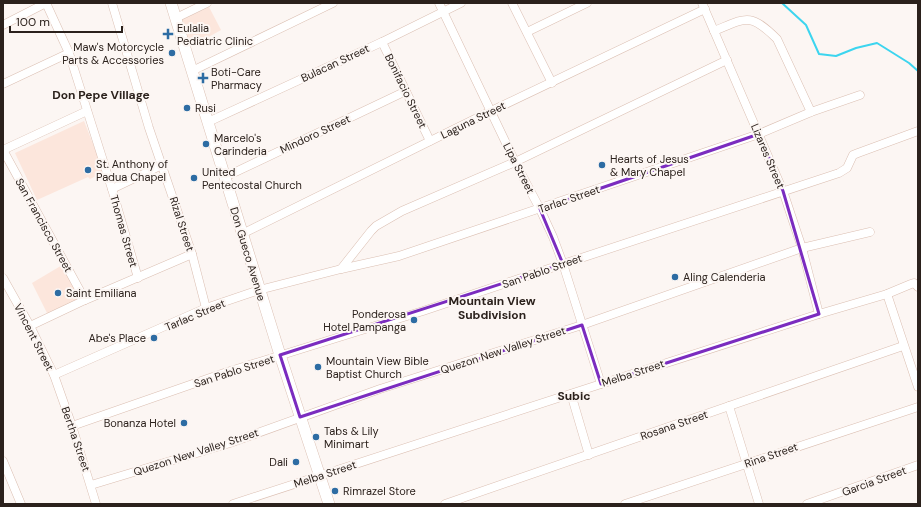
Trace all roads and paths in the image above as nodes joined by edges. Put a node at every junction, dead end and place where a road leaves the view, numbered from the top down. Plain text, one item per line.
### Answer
1 (46, 3) edge
2 (112, 3) edge
3 (171, 3) edge
4 (207, 3) edge
5 (333, 3) edge
6 (439, 3) edge
7 (461, 3) edge
8 (512, 3) edge
9 (587, 3) edge
10 (703, 6) edge
11 (443, 12) junction
12 (176, 18) junction
13 (4, 23) edge
14 (527, 32) junction
15 (714, 32) junction
16 (382, 42) junction
17 (69, 53) junction
18 (727, 60) junction
19 (192, 71) junction
20 (552, 83) junction
21 (3, 84) edge
22 (406, 91) junction
23 (860, 95) dead end
24 (87, 111) junction
25 (491, 111) junction
26 (811, 112) junction
27 (208, 122) junction
28 (915, 132) edge
29 (759, 134) junction
30 (430, 141) junction
31 (3, 150) edge
32 (515, 162) junction
33 (162, 165) junction
34 (225, 177) junction
35 (112, 189) junction
36 (783, 191) junction
37 (540, 209) junction
38 (870, 232) dead end
39 (242, 234) junction
40 (802, 248) junction
41 (192, 254) junction
42 (563, 264) junction
43 (341, 269) junction
44 (3, 278) edge
45 (138, 278) junction
46 (918, 287) edge
47 (259, 290) junction
48 (887, 294) junction
49 (85, 300) junction
50 (206, 308) junction
51 (819, 314) junction
52 (582, 325) junction
53 (30, 326) junction
54 (903, 346) junction
55 (280, 355) junction
56 (54, 375) junction
57 (601, 384) junction
58 (918, 387) edge
59 (571, 394) junction
60 (729, 406) junction
61 (918, 407) edge
62 (300, 417) junction
63 (72, 426) junction
64 (589, 454) junction
65 (3, 461) edge
66 (746, 464) junction
67 (918, 465) edge
68 (320, 476) junction
69 (91, 486) junction
70 (21, 504) edge
71 (96, 504) edge
72 (233, 504) edge
73 (329, 504) edge
74 (445, 504) edge
75 (625, 504) edge
76 (759, 504) edge
77 (807, 504) edge

1 - 13 street
1 - 17 street, Thomas Street
2 - 33 street, Rizal Street
3 - 12 main road, Don Gueco Avenue
4 - 12 street
5 - 19 street
6 - 11 street, Lipa Street
7 - 11 street, Bulacan Street
8 - 14 street
9 - 14 street
10 - 15 street, Lizares Street
10 - 20 street, Laguna Street
11 - 16 street, Bulacan Street
11 - 25 street, Lipa Street
12 - 19 main road, Don Gueco Avenue
14 - 20 street
15 - 18 street, Lizares Street
15 - 26 street
16 - 22 street, Bonifacio Street
16 - 27 street, Bulacan Street
17 - 21 street
17 - 24 street, Thomas Street
18 - 29 street, Lizares Street
18 - 32 street
19 - 27 main road, Don Gueco Avenue
20 - 25 street, Laguna Street
22 - 30 street, Bonifacio Street
22 - 34 street, Mindoro Street
23 - 26 street, Tarlac Street
24 - 31 street
24 - 35 street, Thomas Street
25 - 30 street, Laguna Street
25 - 32 street, Lipa Street
26 - 29 street, Tarlac Street
27 - 34 main road, Don Gueco Avenue
28 - 36 street, San Pablo Street
29 - 36 street, Lizares Street
29 - 37 street, Tarlac Street
30 - 39 street, Laguna Street
31 - 49 street, San Francisco Street
32 - 37 street, Lipa Street
32 - 43 street
33 - 35 street
33 - 41 street, Rizal Street
34 - 39 main road, Don Gueco Avenue
35 - 45 street, Thomas Street
36 - 40 street, Lizares Street
36 - 42 street, San Pablo Street
37 - 42 street, Lipa Street
37 - 43 street, Tarlac Street
38 - 40 street, Quezon New Valley Street
39 - 47 main road, Don Gueco Avenue
40 - 51 street, Lizares Street
40 - 52 street, Quezon New Valley Street
41 - 45 street
41 - 50 street, Rizal Street
42 - 52 street, Lipa Street
42 - 55 street, San Pablo Street
43 - 47 street, Tarlac Street
44 - 53 street, Vincent Street
45 - 49 street
46 - 48 street, Melba Street
47 - 50 street, Tarlac Street
47 - 55 main road, Don Gueco Avenue
48 - 51 street, Melba Street
48 - 54 street
49 - 53 street
50 - 56 street, Tarlac Street
51 - 57 street, Melba Street
52 - 57 street, Lipa Street
52 - 62 street, Quezon New Valley Street
53 - 56 street, Vincent Street
54 - 58 street
54 - 60 street, Rosana Street
55 - 62 main road, Don Gueco Avenue
55 - 63 street, San Pablo Street
56 - 63 street, Bertha Street
57 - 59 street, Melba Street
59 - 64 street
59 - 68 street, Melba Street
60 - 64 street, Rosana Street
60 - 66 street
61 - 66 street, Rina Street
62 - 68 main road, Don Gueco Avenue
62 - 69 street, Quezon New Valley Street
63 - 69 street, Bertha Street
64 - 74 street, Rosana Street
65 - 70 street
66 - 75 street, Rina Street
66 - 76 street
67 - 77 street, Garcia Street
68 - 72 street, Melba Street
68 - 73 main road, Don Gueco Avenue
69 - 71 street, Bertha Street

